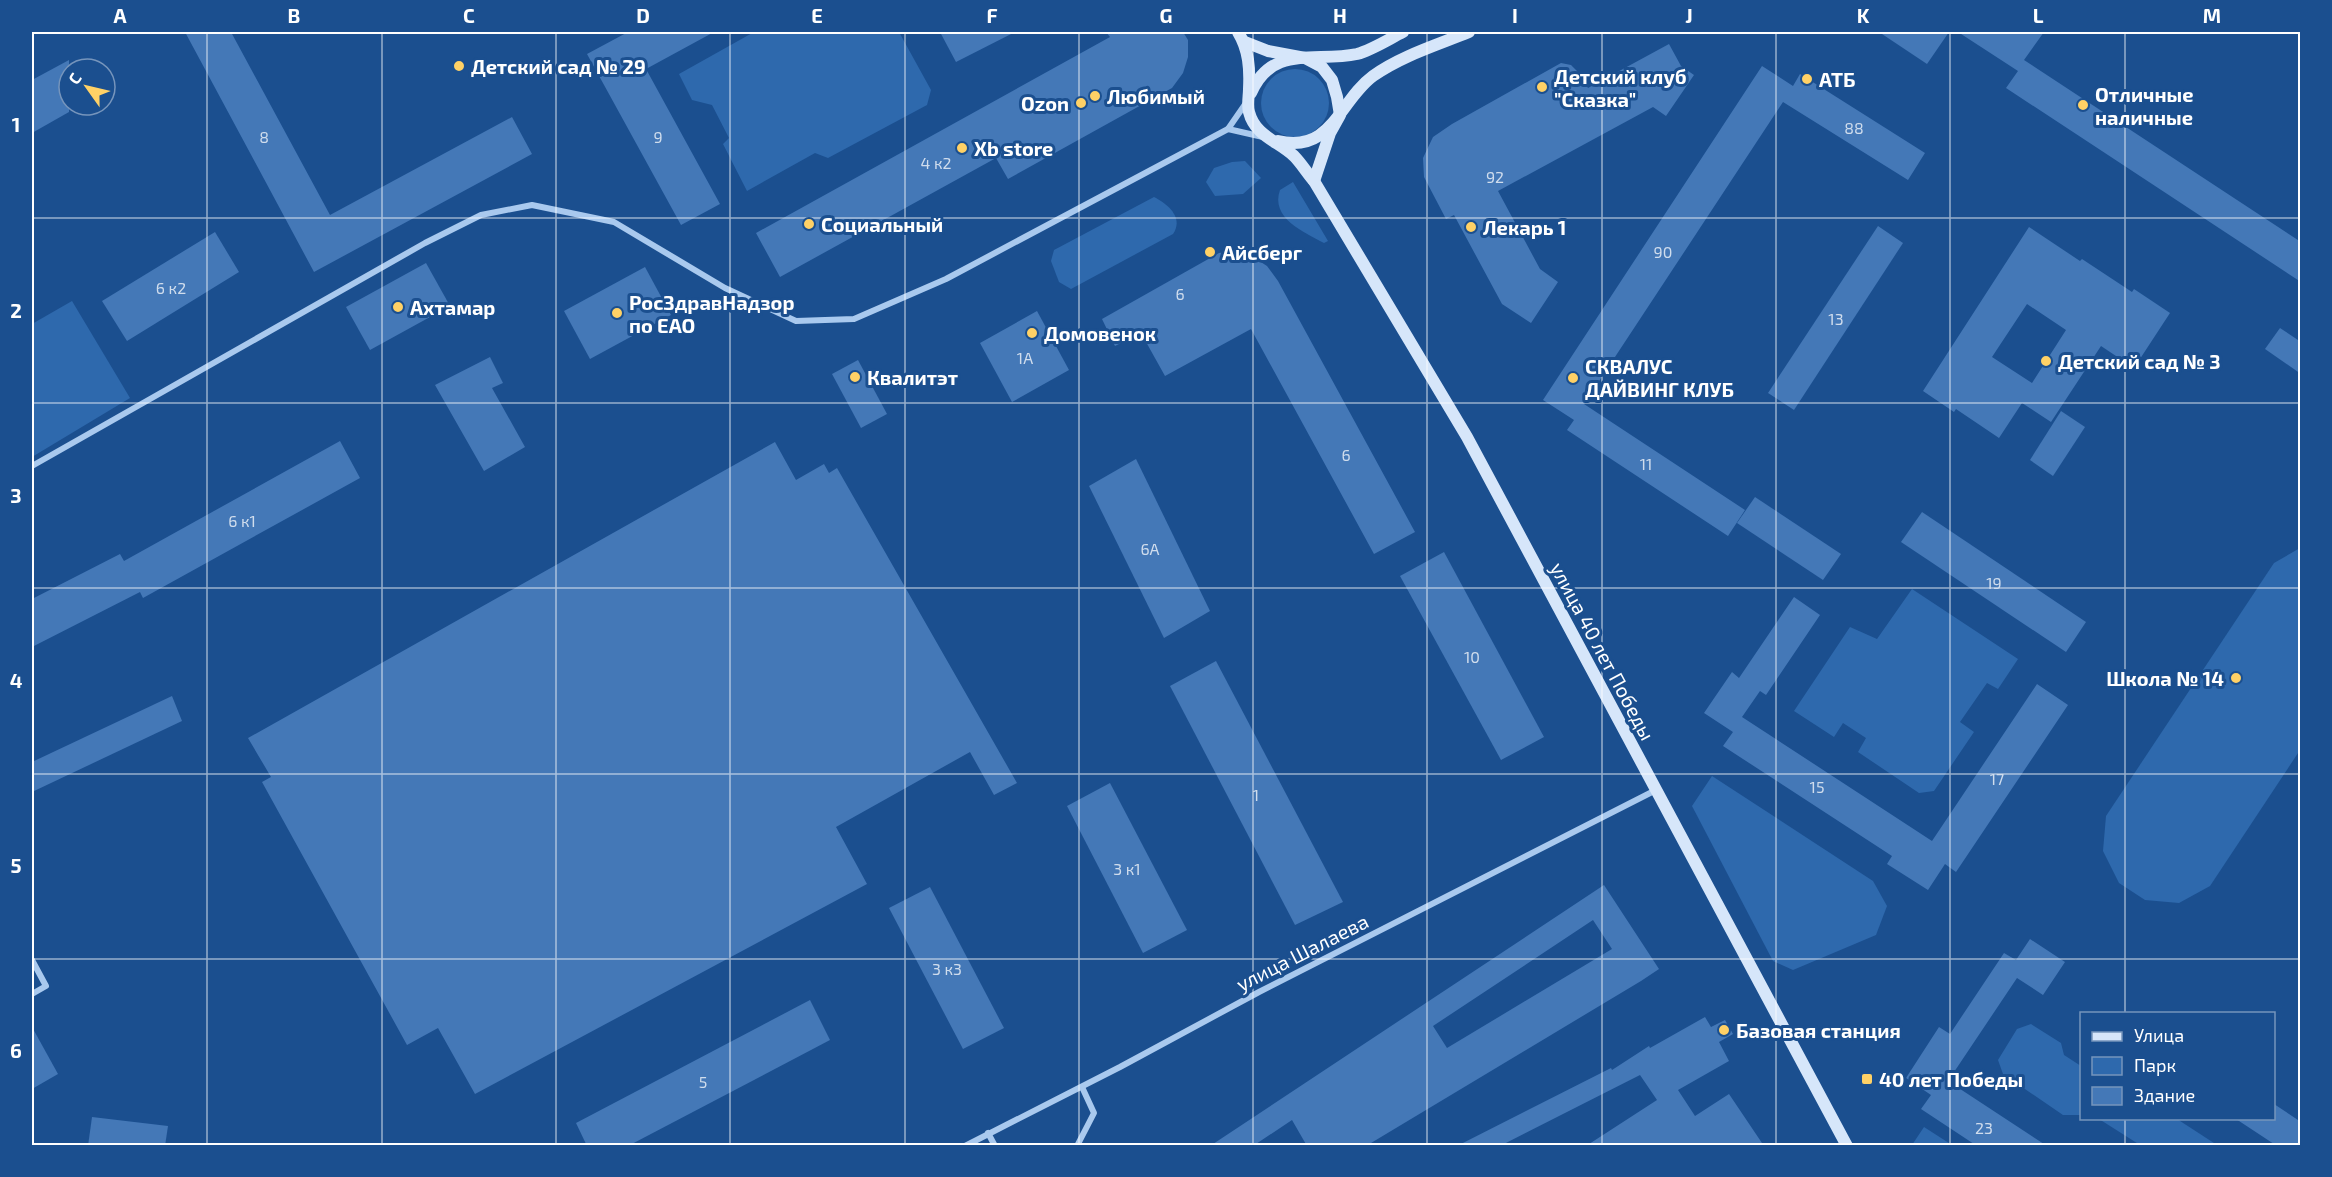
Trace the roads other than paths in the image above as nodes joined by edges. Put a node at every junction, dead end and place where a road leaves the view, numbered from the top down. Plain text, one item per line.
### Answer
1 (1403, 32) edge
2 (1469, 32) edge
3 (1241, 37) edge
4 (1305, 58) junction
5 (1249, 100) junction
6 (1340, 115) junction
7 (1228, 129) junction
8 (1265, 138) junction
9 (1314, 181) junction
10 (32, 466) edge
11 (1656, 790) junction
12 (32, 960) edge
13 (32, 994) edge
14 (1082, 1087) junction
15 (988, 1133) junction
16 (965, 1146) edge
17 (994, 1146) edge
18 (1077, 1146) edge
19 (1847, 1146) edge

1 - 4 main road
2 - 6 main road
3 - 4 main road
3 - 5 main road
4 - 5 main road
4 - 6 main road
5 - 7 street
5 - 8 main road
6 - 8 main road
6 - 9 main road
7 - 8 street
7 - 10 street
8 - 9 main road, улица 40 лет Победы
9 - 11 main road, улица 40 лет Победы
11 - 14 street, улица Шалаева
11 - 19 main road, улица 40 лет Победы
12 - 13 street
14 - 15 street, улица Шалаева
14 - 18 street
15 - 16 street, улица Шалаева
15 - 17 street

